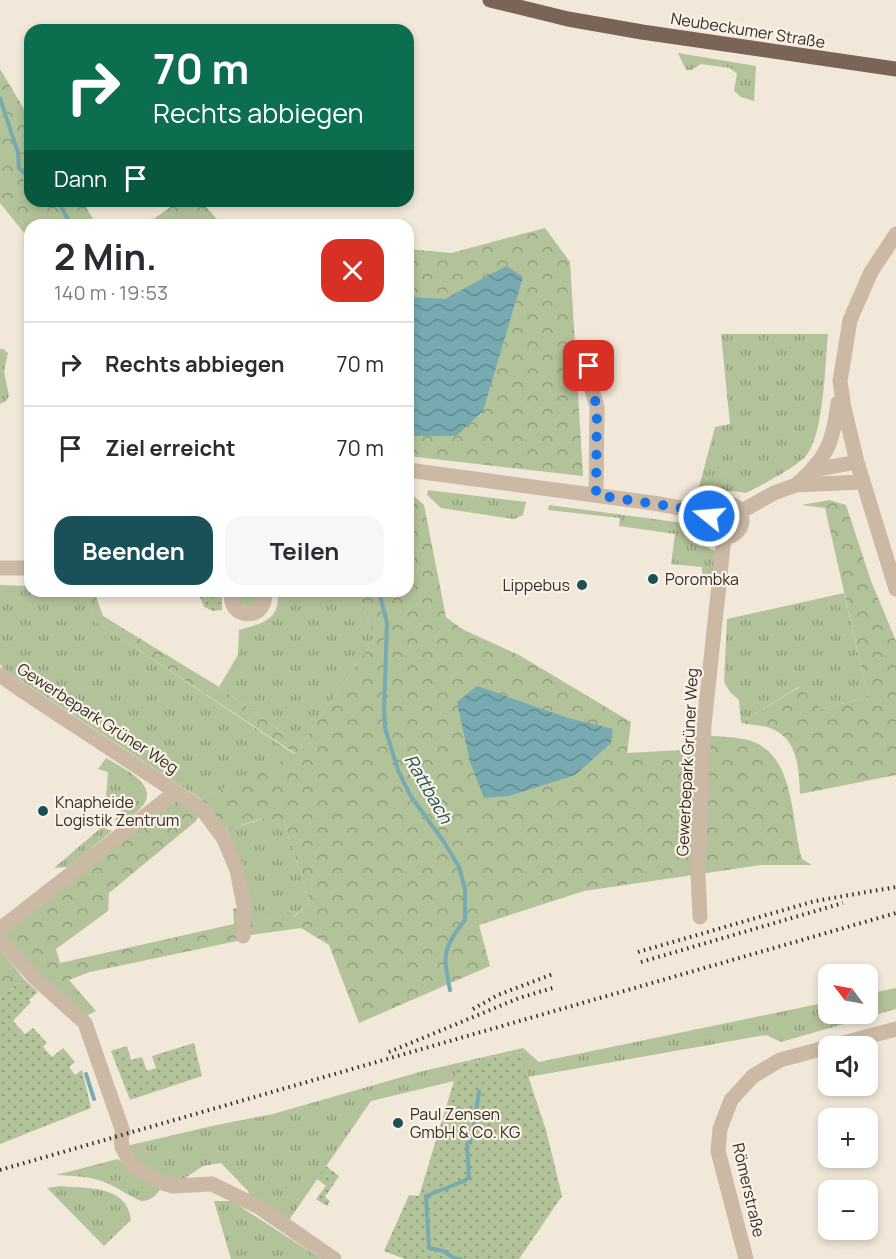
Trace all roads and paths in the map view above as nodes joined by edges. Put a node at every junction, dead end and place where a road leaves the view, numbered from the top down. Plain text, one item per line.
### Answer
1 (490, 0) edge
2 (896, 69) edge
3 (896, 234) edge
4 (589, 352) dead end
5 (840, 381) junction
6 (856, 462) junction
7 (814, 470) junction
8 (414, 471) edge
9 (862, 482) junction
10 (796, 485) junction
11 (596, 495) junction
12 (740, 512) junction
13 (709, 516) junction
14 (724, 537) junction
15 (0, 568) edge
16 (24, 568) edge
17 (896, 590) edge
18 (232, 597) edge
19 (266, 597) edge
20 (0, 675) edge
21 (177, 791) junction
22 (700, 917) dead end
23 (0, 929) edge
24 (243, 936) dead end
25 (0, 940) edge
26 (896, 1029) edge
27 (870, 1036) edge
28 (818, 1050) edge
29 (334, 1259) edge
30 (746, 1259) edge

1 - 2 main road, Neubeckumer Straße
3 - 5 street
4 - 11 street
5 - 6 street
5 - 7 street
6 - 7 street
6 - 9 street
7 - 10 street
8 - 11 street
9 - 10 street
9 - 17 street
10 - 12 street
11 - 13 street
12 - 13 street
12 - 14 street
13 - 14 street
14 - 22 street, Gewerbepark Grüner Weg
15 - 16 street
18 - 19 street
20 - 21 street, Gewerbepark Grüner Weg
21 - 23 street, Gewerbepark Grüner Weg
21 - 24 street, Gewerbepark Grüner Weg
25 - 29 street
26 - 27 street, Römerstraße
28 - 30 street, Römerstraße

